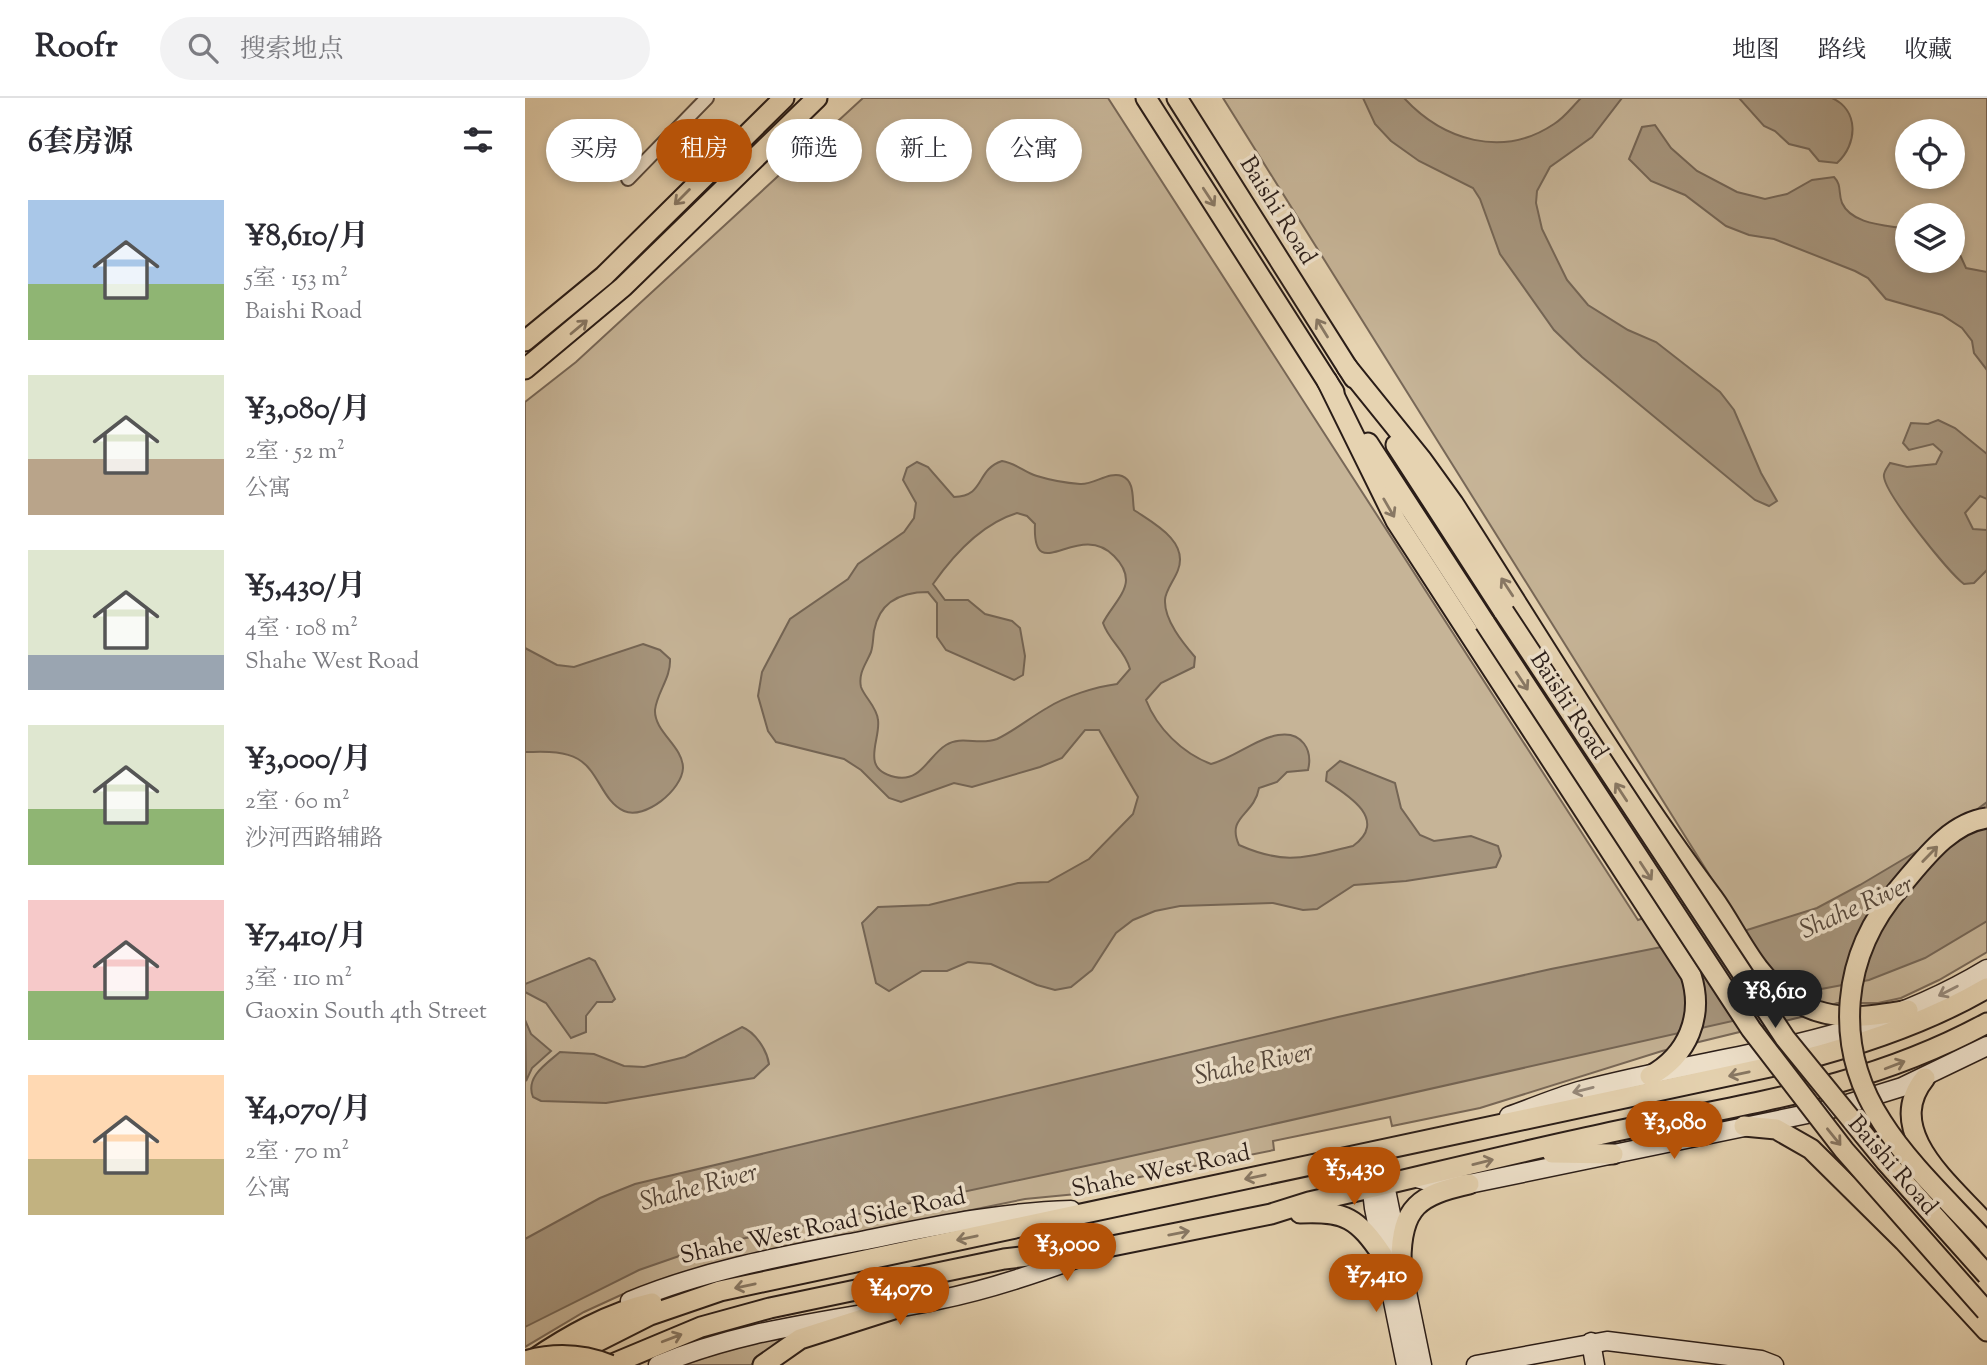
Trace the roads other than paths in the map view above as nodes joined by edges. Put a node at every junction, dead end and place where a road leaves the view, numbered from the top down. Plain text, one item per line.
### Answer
1 (707, 98) edge
2 (784, 98) edge
3 (817, 98) edge
4 (1146, 98) edge
5 (1177, 98) edge
6 (642, 165) edge
7 (525, 341) edge
8 (1347, 368) junction
9 (525, 369) edge
10 (1327, 381) junction
11 (1987, 818) edge
12 (1717, 904) junction
13 (1659, 924) junction
14 (1987, 970) edge
15 (1987, 988) edge
16 (1908, 1010) junction
17 (1987, 1023) edge
18 (1987, 1046) edge
19 (1650, 1076) junction
20 (1925, 1078) junction
21 (1744, 1126) junction
22 (1466, 1133) junction
23 (1523, 1152) junction
24 (1923, 1152) junction
25 (1370, 1154) junction
26 (1613, 1154) junction
27 (1417, 1178) junction
28 (1469, 1184) junction
29 (1378, 1187) junction
30 (1858, 1193) junction
31 (1106, 1208) junction
32 (1271, 1214) junction
33 (1987, 1225) edge
34 (1987, 1243) edge
35 (1112, 1246) junction
36 (1392, 1258) junction
37 (1987, 1275) edge
38 (698, 1298) junction
39 (897, 1308) junction
40 (1987, 1318) edge
41 (1591, 1342) junction
42 (525, 1355) edge
43 (525, 1363) edge
44 (553, 1365) edge
45 (610, 1365) edge
46 (658, 1365) edge
47 (764, 1365) edge
48 (1406, 1365) edge
49 (1422, 1365) edge
50 (1476, 1365) edge
51 (1595, 1365) edge
52 (1774, 1365) edge

1 - 6 street
2 -> 7 main road
9 -> 3 main road
4 -> 10 main road, Baishi Road
8 -> 5 main road, Baishi Road
12 -> 8 main road
37 -> 8 main road, Baishi Road, bridge
10 -> 13 main road
10 -> 40 main road, Baishi Road, bridge
34 -> 11 main road, bridge
12 - 13 main road
12 - 16 main road
13 - 19 main road
14 -> 16 main road
15 -> 22 main road, Shahe West Road
16 - 19 main road
23 -> 17 main road
18 - 20 main road
19 -> 22 main road
20 - 21 main road
20 - 24 main road
21 - 26 main road
21 - 30 main road
22 - 25 main road, Shahe West Road
23 - 26 main road
27 -> 23 main road
24 - 30 main road
24 - 33 main road
25 - 29 main road
25 -> 31 main road, Shahe West Road
26 - 28 main road
27 - 28 main road
27 - 29 main road
28 - 36 main road
29 - 32 main road
29 - 36 main road
30 - 40 main road
31 -> 38 main road, Shahe West Road
31 - 42 main road, Shahe West Road Side Road
35 -> 32 main road
32 - 36 main road
35 - 39 main road
45 -> 35 main road
36 - 48 main road
36 - 49 main road
38 - 43 main road
38 - 44 main road, Shahe West Road
39 - 46 main road
39 - 47 main road
41 - 50 main road
41 - 51 main road
41 - 52 main road
43 - 45 main road, bridge

